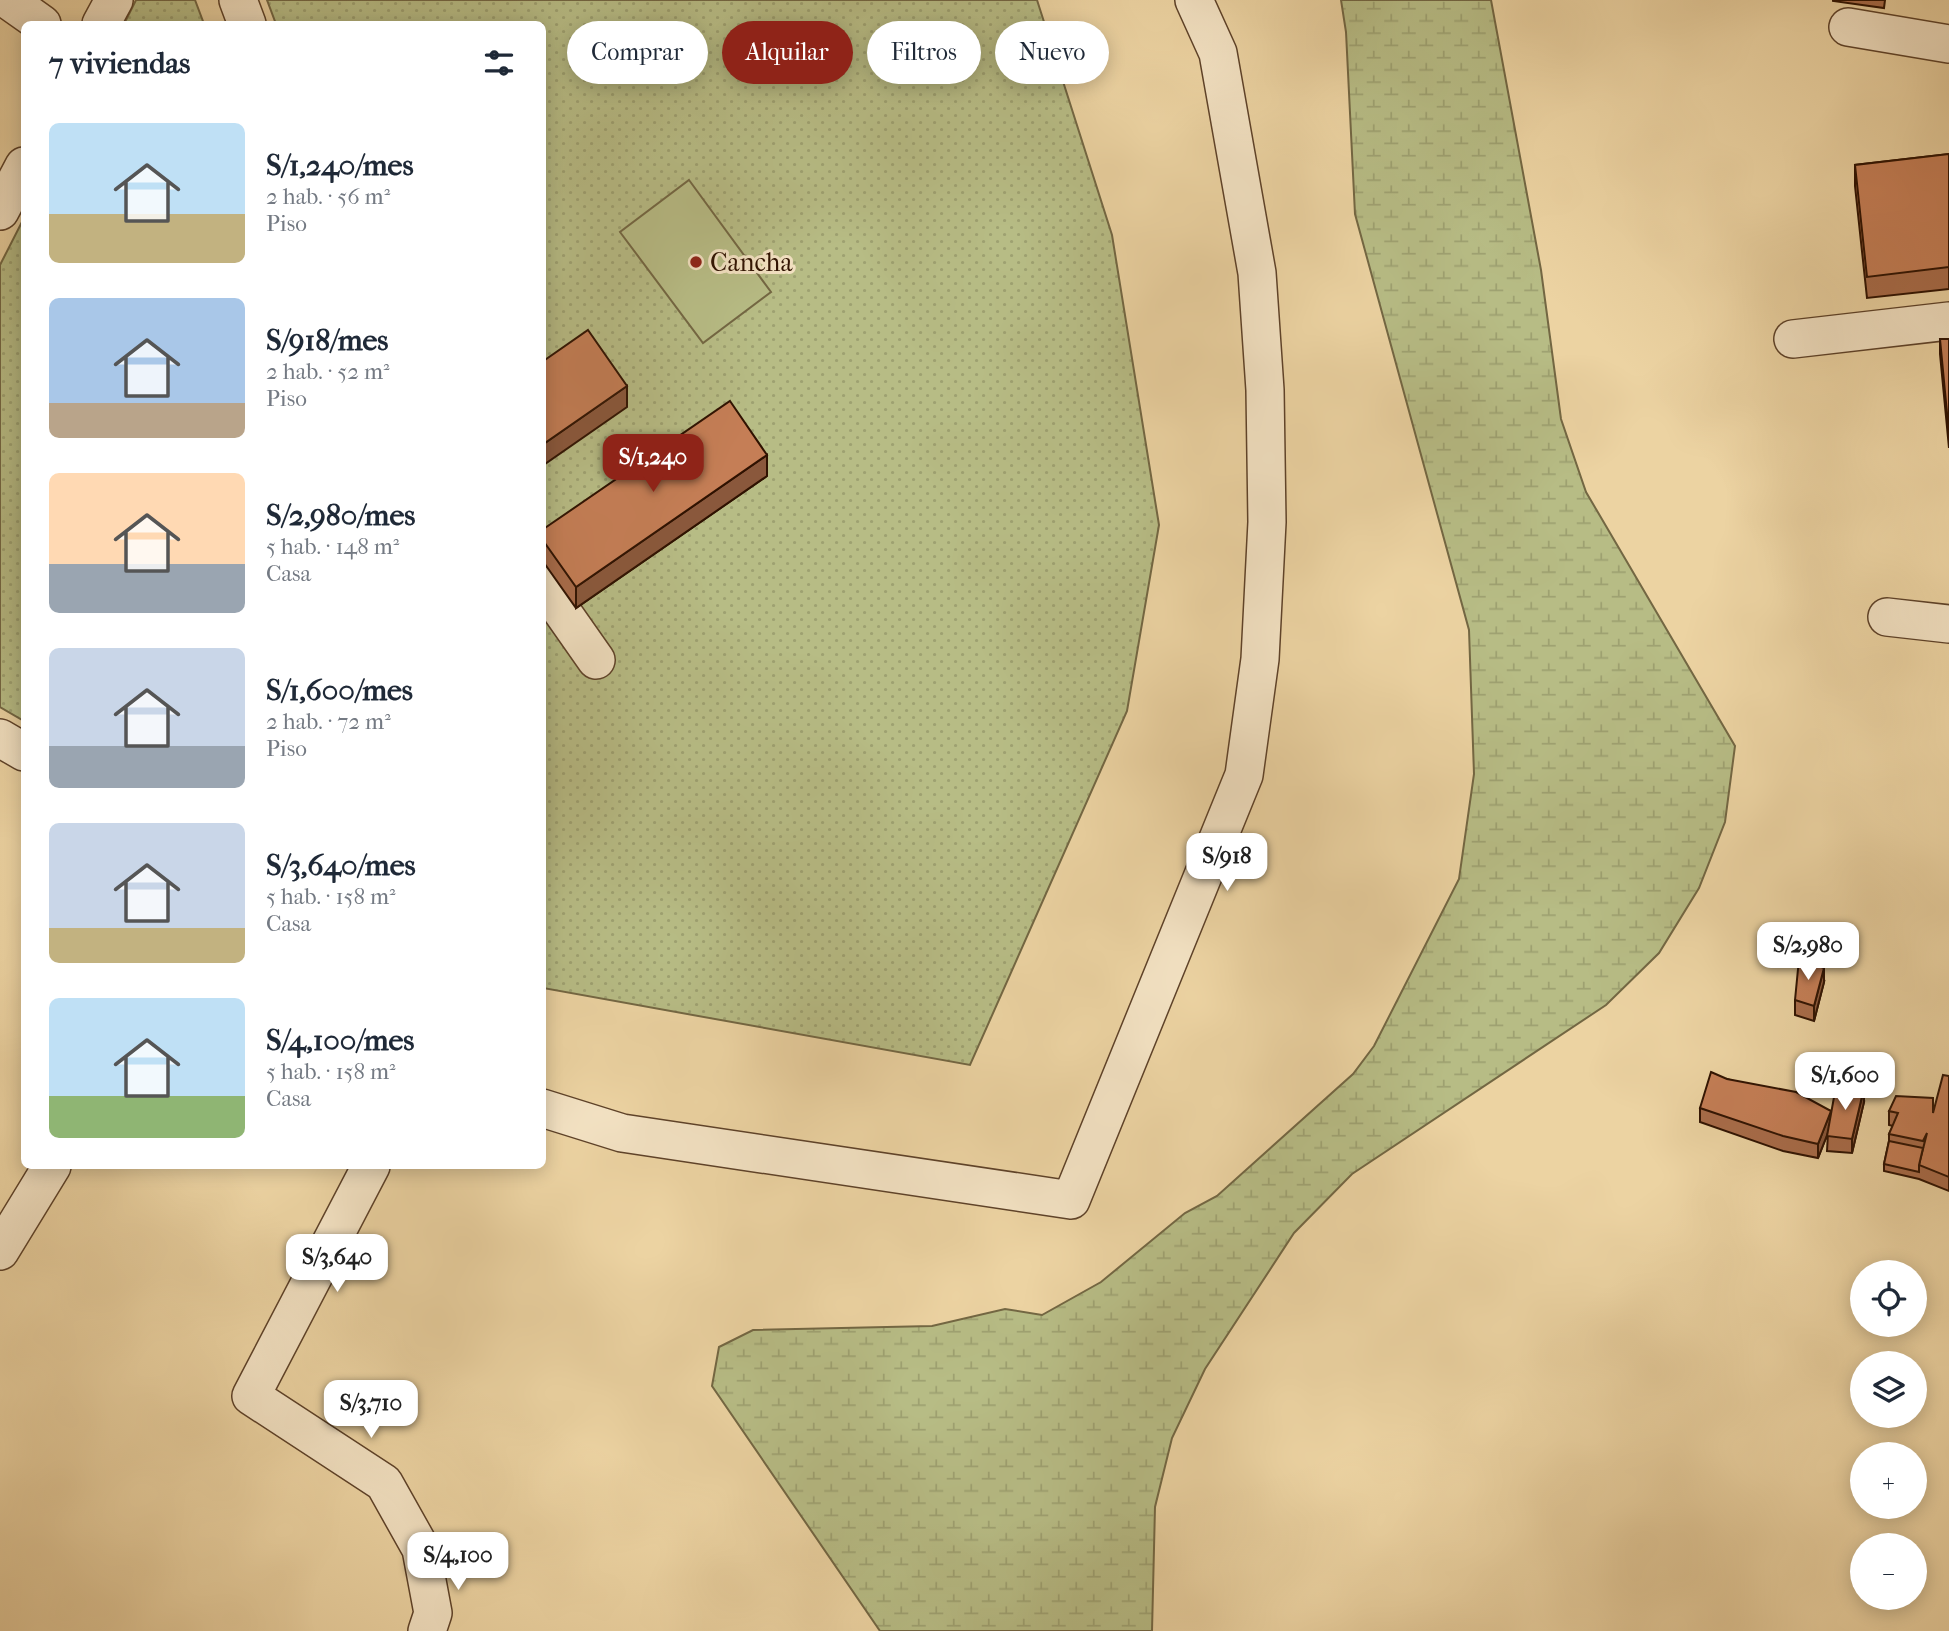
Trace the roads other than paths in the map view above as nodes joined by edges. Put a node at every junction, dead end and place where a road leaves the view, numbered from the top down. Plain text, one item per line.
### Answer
1 (8, 0) edge
2 (114, 0) edge
3 (238, 0) edge
4 (1194, 0) edge
5 (38, 21) edge
6 (103, 21) edge
7 (246, 21) edge
8 (1848, 27) dead end
9 (1949, 44) edge
10 (21, 172) edge
11 (0, 211) edge
12 (1949, 321) edge
13 (1793, 339) dead end
14 (546, 589) edge
15 (1887, 617) dead end
16 (1949, 624) edge
17 (596, 660) dead end
18 (0, 738) edge
19 (21, 750) edge
20 (546, 1109) edge
21 (49, 1169) edge
22 (370, 1169) edge
23 (0, 1251) edge
24 (427, 1631) edge

1 - 5 street
2 - 6 street
3 - 7 street
4 - 20 street
8 - 9 street
10 - 11 street
12 - 13 street
14 - 17 street
15 - 16 street
18 - 19 street
21 - 23 street
22 - 24 street

